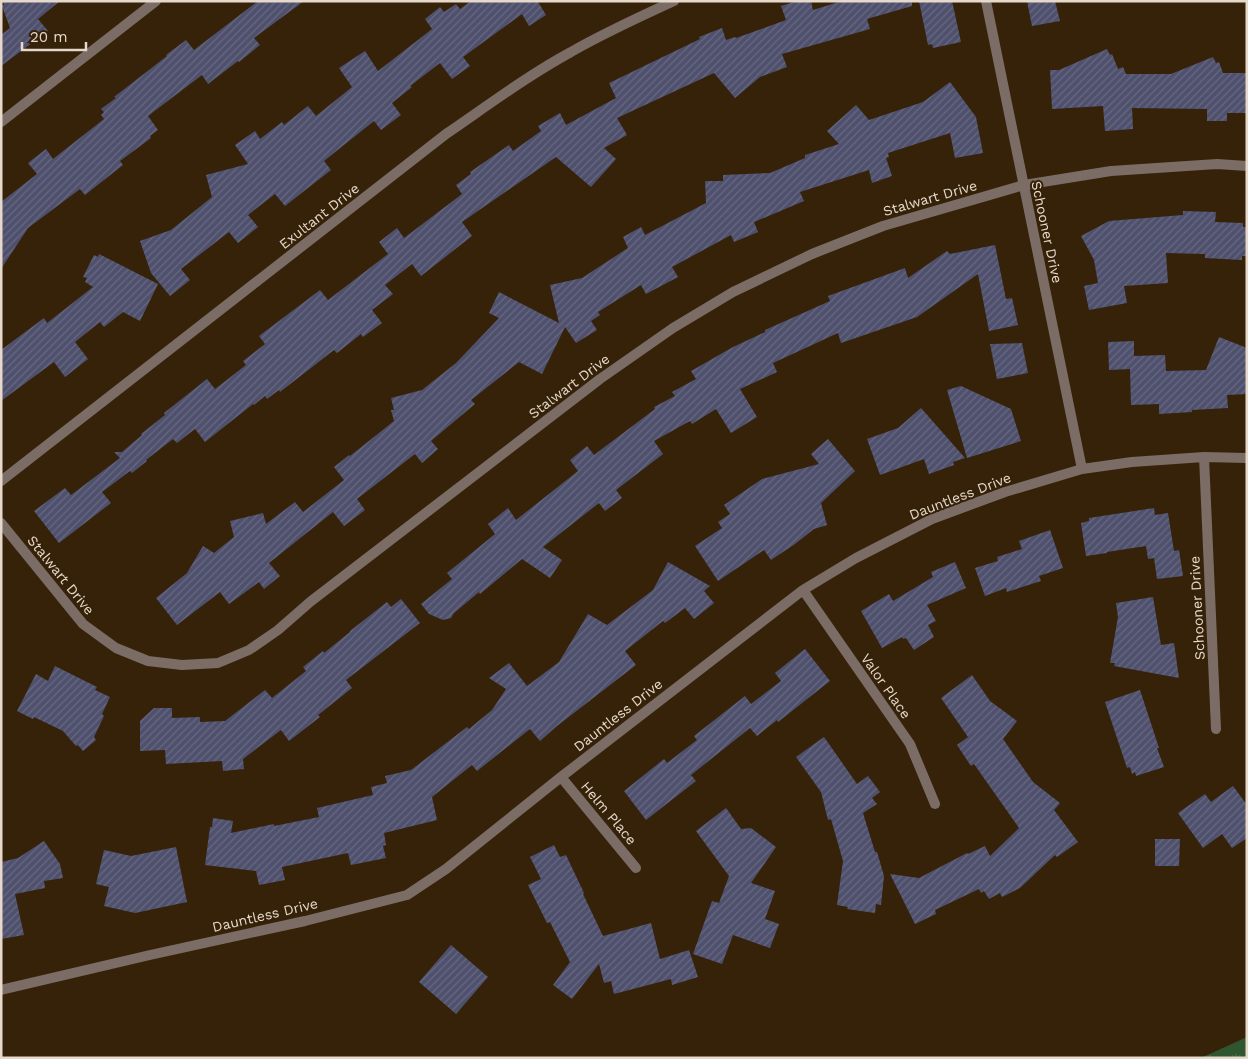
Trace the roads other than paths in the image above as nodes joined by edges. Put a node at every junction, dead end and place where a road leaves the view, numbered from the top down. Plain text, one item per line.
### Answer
1 (156, 1) edge
2 (674, 1) edge
3 (986, 1) edge
4 (1, 122) edge
5 (1247, 166) edge
6 (1024, 185) junction
7 (1204, 457) junction
8 (1247, 458) edge
9 (1082, 469) junction
10 (1, 481) edge
11 (1, 523) edge
12 (804, 590) junction
13 (1216, 729) dead end
14 (561, 777) junction
15 (935, 804) dead end
16 (636, 868) dead end
17 (1, 990) edge

1 - 4 street
2 - 10 street, Exultant Drive
3 - 6 street, Schooner Drive
5 - 6 street, Stalwart Drive
6 - 9 street, Schooner Drive
6 - 11 street, Stalwart Drive
7 - 8 street, Dauntless Drive
7 - 9 street, Dauntless Drive
7 - 13 street, Schooner Drive
9 - 12 street, Dauntless Drive
12 - 14 street, Dauntless Drive
12 - 15 street, Valor Place
14 - 16 street, Helm Place
14 - 17 street, Dauntless Drive

